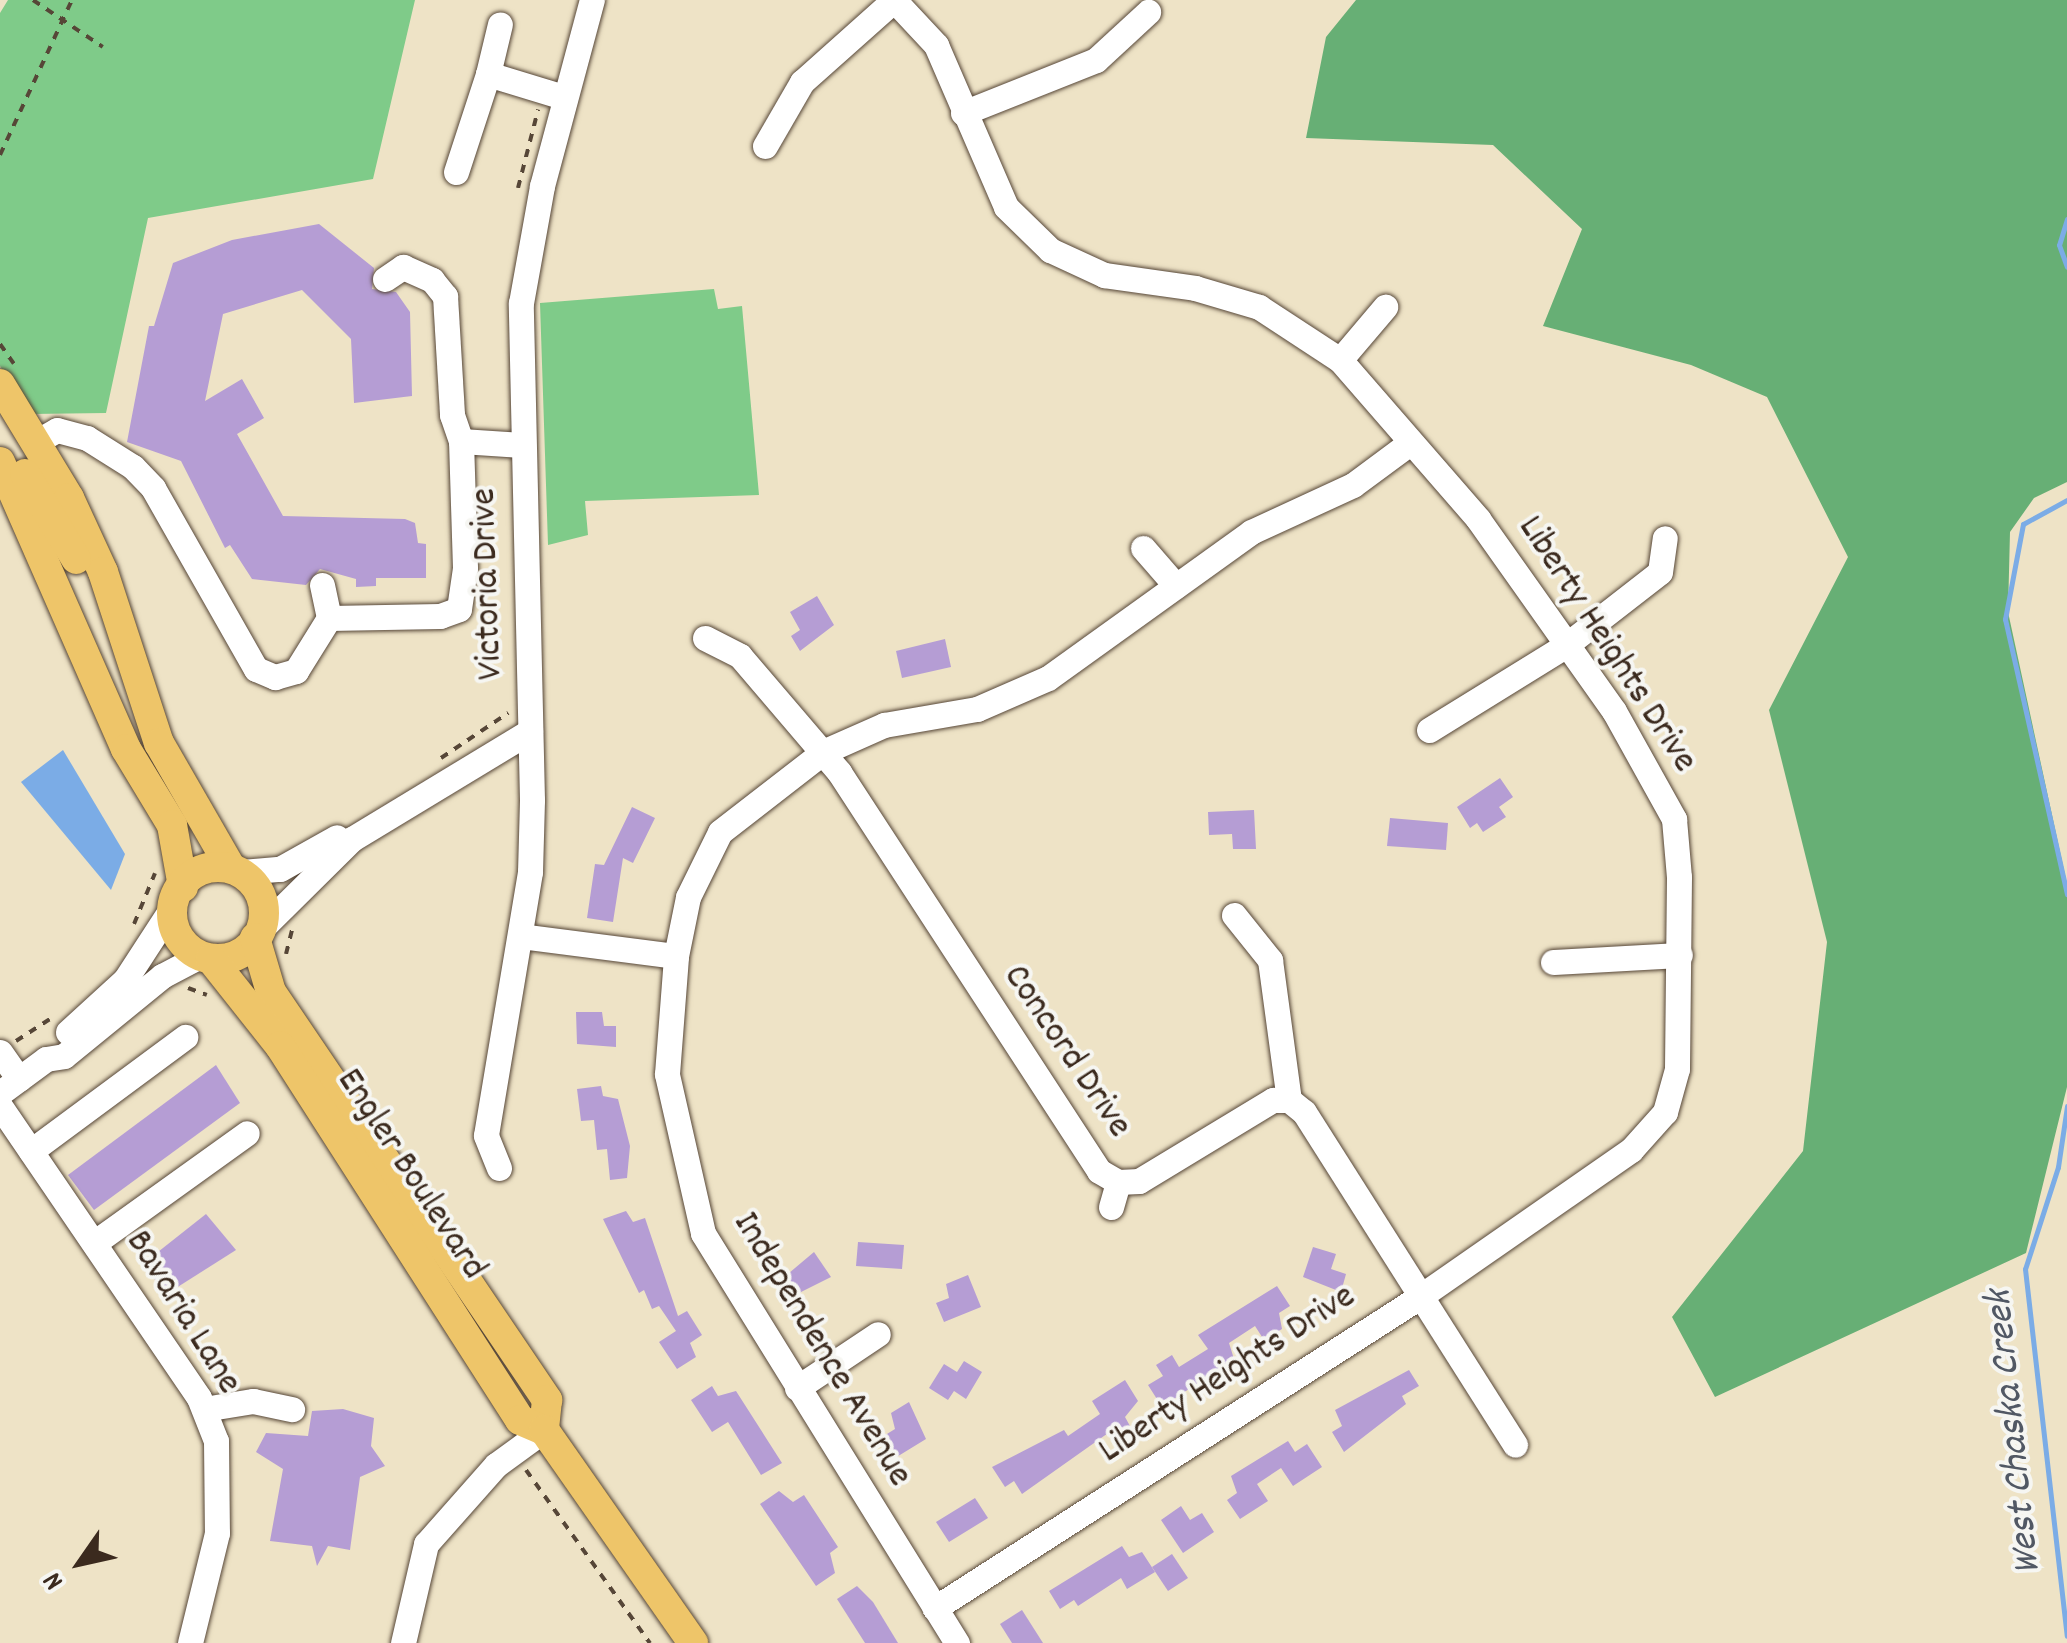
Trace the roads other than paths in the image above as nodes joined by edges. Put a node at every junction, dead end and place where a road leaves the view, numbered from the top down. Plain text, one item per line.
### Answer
1 (592, 0) edge
2 (894, 0) edge
3 (1148, 12) dead end
4 (500, 24) dead end
5 (488, 74) junction
6 (553, 94) junction
7 (963, 113) junction
8 (765, 146) dead end
9 (456, 172) dead end
10 (385, 278) dead end
11 (1385, 308) dead end
12 (1340, 360) junction
13 (0, 384) edge
14 (460, 441) junction
15 (36, 442) junction
16 (1406, 444) junction
17 (522, 445) junction
18 (0, 462) edge
19 (1665, 538) dead end
20 (1143, 548) dead end
21 (322, 585) dead end
22 (1176, 586) junction
23 (329, 618) junction
24 (120, 622) junction
25 (705, 638) dead end
26 (1566, 646) junction
27 (1429, 730) dead end
28 (530, 731) junction
29 (823, 752) junction
30 (352, 839) junction
31 (237, 870) junction
32 (178, 897) junction
33 (1234, 915) dead end
34 (258, 934) junction
35 (520, 936) junction
36 (1680, 955) junction
37 (676, 956) junction
38 (206, 958) junction
39 (1553, 962) dead end
40 (185, 1037) dead end
41 (6, 1048) edge
42 (46, 1059) junction
43 (10, 1086) edge
44 (1289, 1100) junction
45 (0, 1106) edge
46 (247, 1133) dead end
47 (31, 1150) junction
48 (499, 1168) dead end
49 (1118, 1182) junction
50 (1110, 1207) dead end
51 (94, 1243) junction
52 (1421, 1296) junction
53 (878, 1334) dead end
54 (797, 1388) junction
55 (204, 1409) junction
56 (292, 1409) dead end
57 (544, 1430) junction
58 (1515, 1444) dead end
59 (935, 1608) junction
60 (190, 1643) edge
61 (402, 1643) edge
62 (693, 1643) edge
63 (957, 1643) edge

1 - 6 street, Victoria Drive
2 - 7 street, Liberty Heights Drive
2 - 8 street
3 - 7 street
4 - 5 street
5 - 6 street
5 - 9 street
6 - 17 street, Victoria Drive
7 - 12 street, Liberty Heights Drive
10 - 14 street
11 - 12 street
12 - 16 street, Liberty Heights Drive
13 - 15 main road
14 - 17 street
14 - 23 street
15 - 23 street
15 - 24 main road
16 - 22 street, Independence Avenue
16 - 26 street, Liberty Heights Drive
17 - 28 street, Victoria Drive
18 - 24 main road
18 - 32 main road
19 - 26 street
20 - 22 street
21 - 23 street
22 - 29 street, Independence Avenue
24 - 31 main road
25 - 29 street, Concord Drive
26 - 27 street
26 - 36 street, Liberty Heights Drive
28 - 30 street
28 - 35 street, Victoria Drive
29 - 37 street, Independence Avenue
29 - 49 street, Concord Drive
30 - 31 street
30 - 34 street
31 - 32 main road
31 - 34 main road
32 - 38 main road
32 - 42 street
33 - 44 street
34 - 38 main road
34 - 57 main road, Engler Boulevard
35 - 37 street
35 - 48 street, Victoria Drive
36 - 39 street
36 - 52 street, Liberty Heights Drive
37 - 54 street, Independence Avenue
38 - 42 street
38 - 57 main road, Engler Boulevard
40 - 47 street
41 - 43 street
42 - 43 street
44 - 49 street, Concord Drive
44 - 52 street
45 - 47 street, Bavaria Lane
46 - 51 street
47 - 51 street, Bavaria Lane
49 - 50 street
51 - 55 street, Bavaria Lane
52 - 58 street
52 - 59 street, Liberty Heights Drive
53 - 54 street
54 - 59 street, Independence Avenue
55 - 56 street
55 - 60 street, Bavaria Lane
57 - 61 street
57 - 62 main road, Engler Boulevard
59 - 63 street, Independence Avenue

